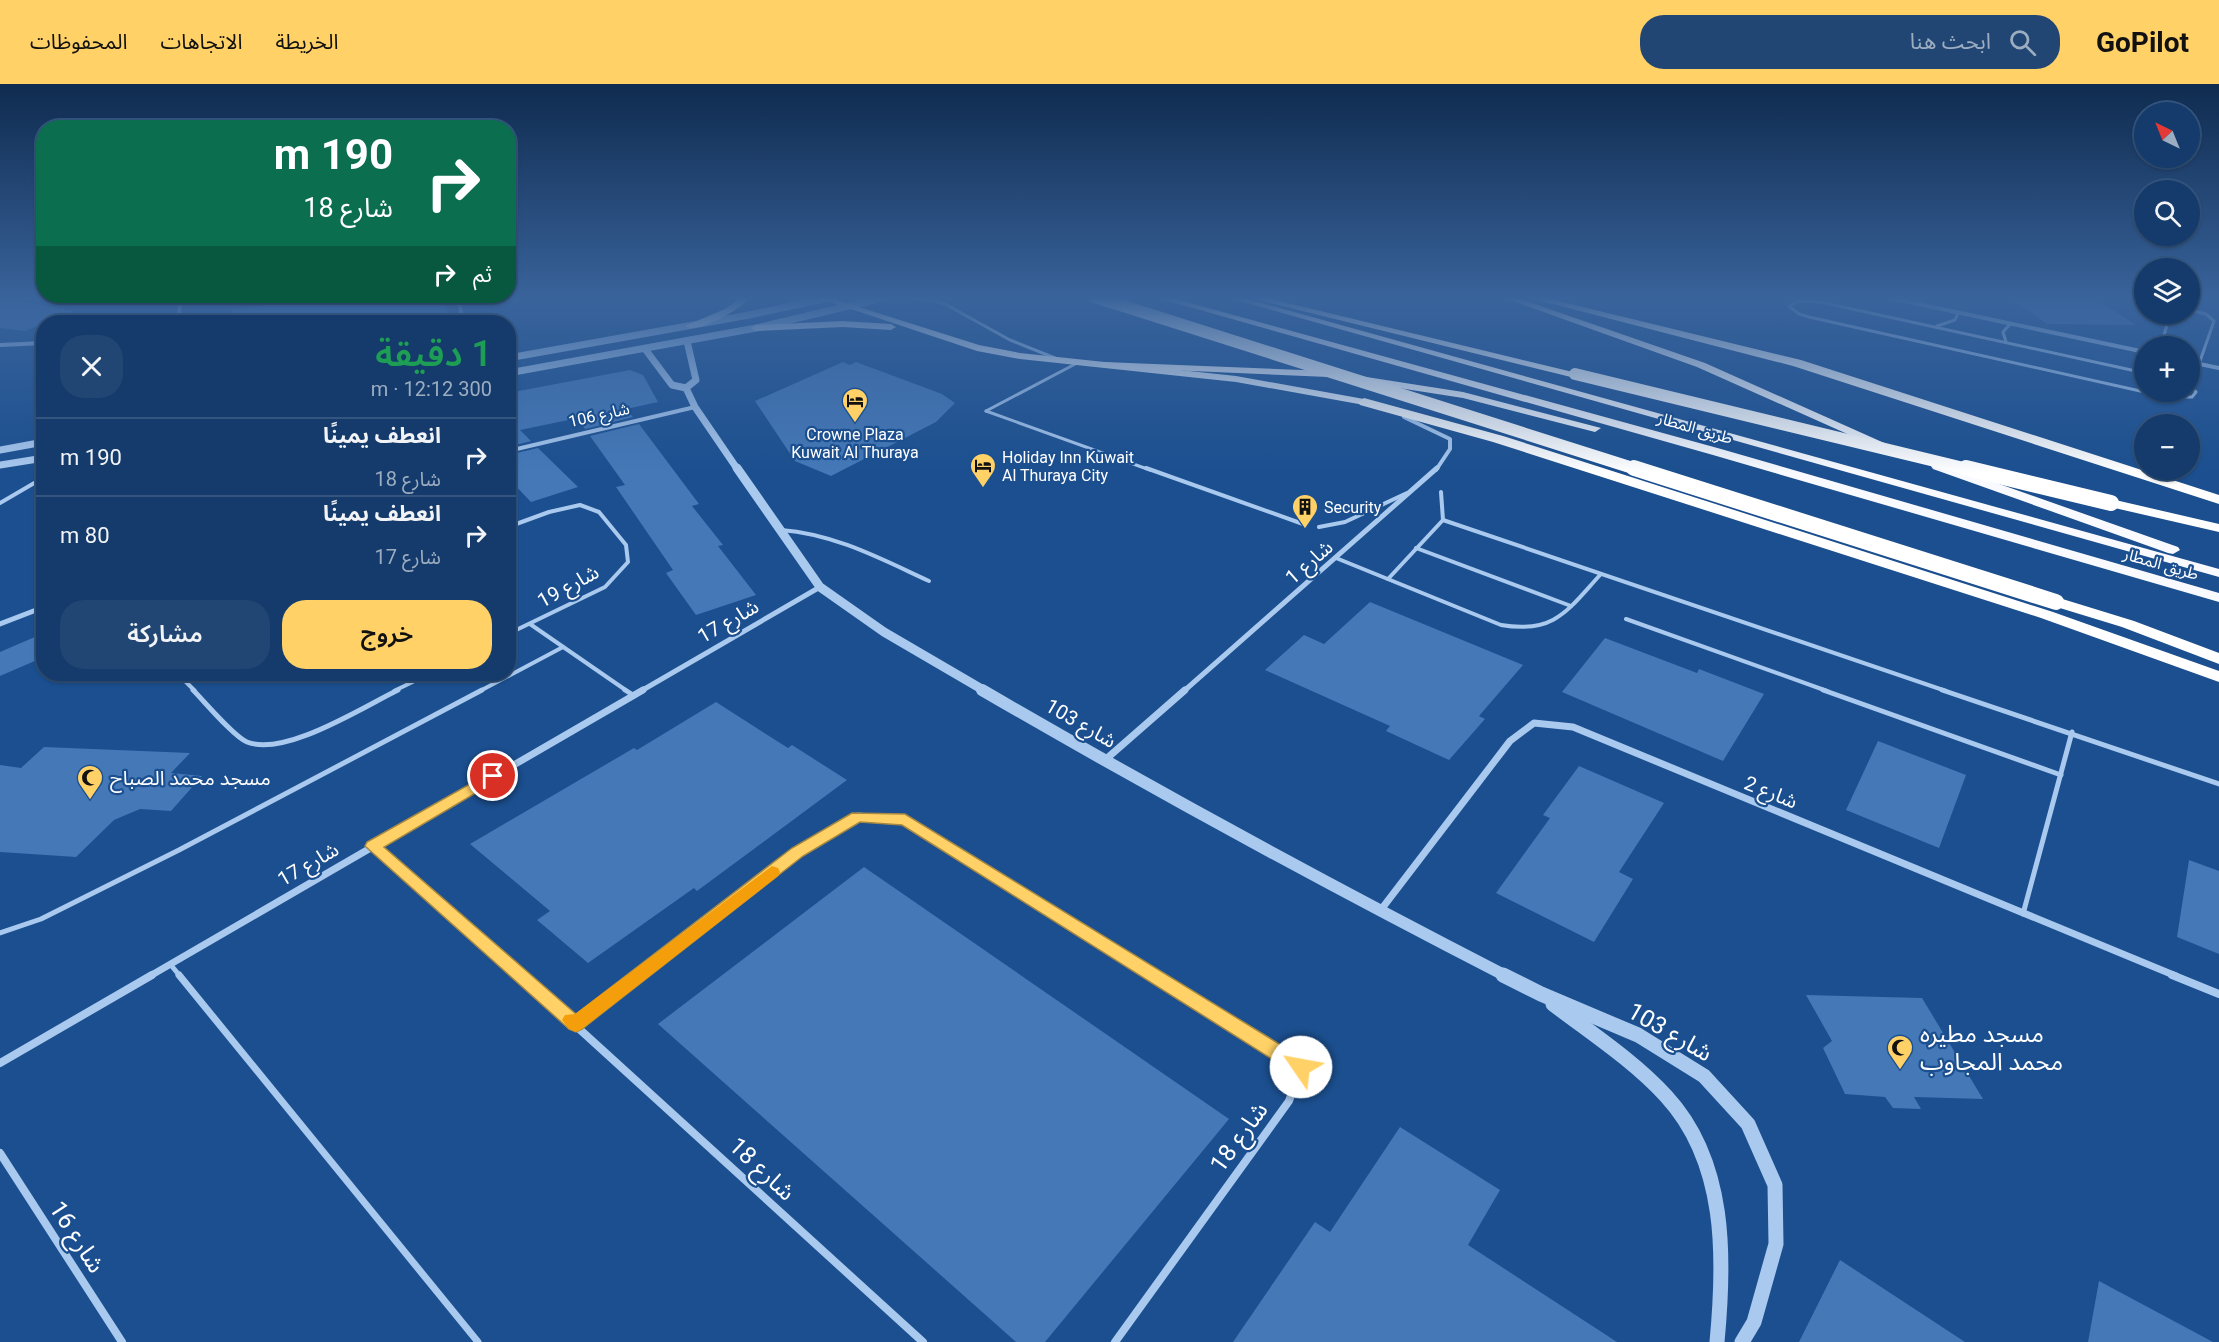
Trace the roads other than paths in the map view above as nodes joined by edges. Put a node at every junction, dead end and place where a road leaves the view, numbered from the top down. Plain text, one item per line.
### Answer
1 (607, 356) edge
2 (650, 356) edge
3 (690, 356) edge
4 (1030, 356) edge
5 (1049, 356) edge
6 (1280, 356) edge
7 (1371, 356) edge
8 (1441, 356) edge
9 (1498, 356) edge
10 (1674, 356) edge
11 (1768, 356) edge
12 (1982, 356) edge
13 (2070, 356) edge
14 (1060, 360) junction
15 (1079, 362) junction
16 (2200, 364) edge
17 (1104, 365) junction
18 (2219, 368) edge
19 (2134, 370) edge
20 (516, 372) edge
21 (686, 388) junction
22 (2134, 390) edge
23 (1364, 402) junction
24 (695, 407) junction
25 (36, 443) edge
26 (516, 449) edge
27 (0, 450) edge
28 (1717, 452) junction
29 (36, 459) edge
30 (0, 465) edge
31 (36, 482) edge
32 (1412, 491) junction
33 (1441, 492) dead end
34 (2219, 500) edge
35 (0, 503) edge
36 (1443, 520) junction
37 (516, 524) edge
38 (1303, 524) dead end
39 (1319, 527) dead end
40 (2219, 528) edge
41 (781, 530) junction
42 (1416, 548) junction
43 (1336, 558) junction
44 (2219, 565) edge
45 (2219, 573) edge
46 (1600, 574) junction
47 (1388, 579) junction
48 (929, 581) dead end
49 (820, 587) junction
50 (2219, 598) edge
51 (1571, 606) junction
52 (36, 610) edge
53 (1626, 619) dead end
54 (0, 624) edge
55 (530, 624) junction
56 (516, 630) edge
57 (563, 647) junction
58 (2219, 660) edge
59 (516, 672) edge
60 (2219, 677) edge
61 (185, 681) edge
62 (415, 681) edge
63 (498, 681) edge
64 (633, 695) junction
65 (2072, 732) junction
66 (1104, 761) junction
67 (2061, 776) junction
68 (2219, 784) edge
69 (373, 846) junction
70 (1380, 911) junction
71 (2023, 914) junction
72 (0, 933) edge
73 (170, 964) junction
74 (1541, 994) junction
75 (2219, 994) edge
76 (576, 1024) junction
77 (0, 1062) edge
78 (0, 1153) edge
79 (122, 1342) edge
80 (478, 1342) edge
81 (922, 1342) edge
82 (1114, 1342) edge
83 (1717, 1342) edge
84 (1742, 1342) edge

1 - 20 street
2 - 21 street
3 - 21 street
4 - 14 main road
5 - 14 lane
6 - 58 highway, bridge
7 - 28 highway, طريق المطار
8 - 45 highway, طريق المطار
9 - 40 highway, bridge
10 - 44 highway
11 - 34 highway
12 - 22 lane
13 - 19 lane
14 - 15 main road
15 - 17 main road
15 - 38 lane
16 - 18 street
17 - 23 main road
17 - 28 highway
21 - 24 street, شارع 103
23 - 32 street, شارع 1
23 - 60 highway
24 - 26 street, شارع 106
24 - 41 street, شارع 103
25 - 27 street
28 - 50 highway, طريق المطار
29 - 30 street
31 - 35 lane
32 - 39 lane
32 - 43 street, شارع 1
33 - 36 lane
36 - 42 lane
36 - 46 lane
37 - 55 lane, شارع 19
41 - 48 lane
41 - 49 street, شارع 103
42 - 47 lane
42 - 51 lane
43 - 47 lane
43 - 66 street, شارع 1
46 - 51 lane
46 - 65 lane
47 - 51 lane
49 - 64 street, شارع 17
49 - 66 street, شارع 103
52 - 54 street
53 - 67 lane
55 - 56 lane, شارع 19
55 - 57 lane
57 - 59 lane
57 - 64 lane
61 - 62 lane
63 - 72 lane
64 - 69 street, شارع 17
65 - 67 lane
65 - 68 lane
66 - 70 street, شارع 103
67 - 71 lane
69 - 73 street, شارع 17
69 - 76 street, شارع 18
70 - 71 street, شارع 2
70 - 74 street, شارع 103
71 - 75 street, شارع 2
73 - 77 street, شارع 17
73 - 80 lane
74 - 83 street, شارع 103
74 - 84 street, شارع 103
76 - 81 street, شارع 18
76 - 82 street, شارع 18
78 - 79 street, شارع 16

